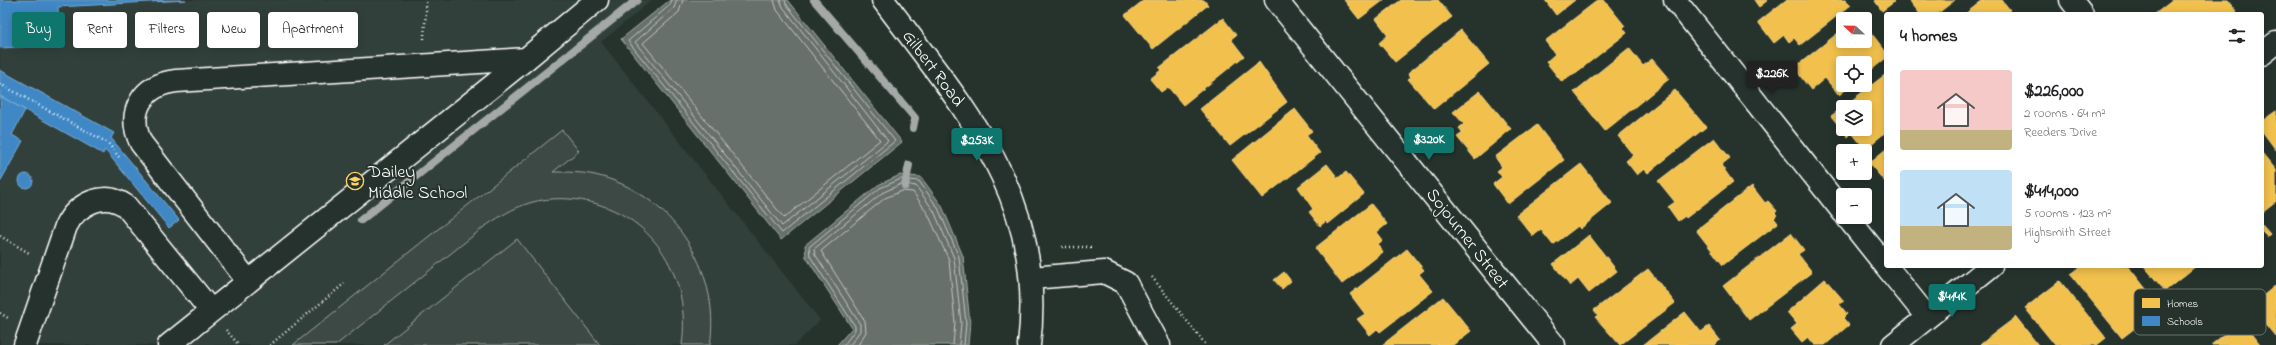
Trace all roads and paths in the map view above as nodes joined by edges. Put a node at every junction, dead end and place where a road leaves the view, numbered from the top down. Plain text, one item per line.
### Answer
1 (426, 0) edge
2 (597, 0) edge
3 (883, 0) edge
4 (1276, 0) edge
5 (1675, 0) edge
6 (2071, 0) edge
7 (2080, 12) edge
8 (424, 39) dead end
9 (2276, 43) edge
10 (2264, 52) edge
11 (526, 60) junction
12 (0, 84) edge
13 (123, 162) dead end
14 (1836, 203) edge
15 (1853, 224) edge
16 (0, 236) edge
17 (32, 254) dead end
18 (1884, 263) edge
19 (1888, 268) edge
20 (1988, 268) edge
21 (1031, 278) junction
22 (248, 281) junction
23 (345, 284) dead end
24 (211, 311) junction
25 (0, 313) edge
26 (1927, 317) junction
27 (10, 319) dead end
28 (230, 325) dead end
29 (25, 345) edge
30 (169, 345) edge
31 (239, 345) edge
32 (270, 345) edge
33 (1029, 345) edge
34 (1159, 345) edge
35 (1554, 345) edge
36 (1893, 345) edge

1 - 8 path
2 - 11 street
3 - 21 street, Gilbert Road
4 - 35 street, Sojourner Street
5 - 14 street
6 - 7 street
9 - 10 street
11 - 22 street
11 - 22 street
12 - 13 path
15 - 18 street
16 - 17 path
19 - 26 street
20 - 26 street
21 - 33 street, Gilbert Road
21 - 34 street
22 - 24 street
23 - 32 path
24 - 29 street
24 - 30 street
25 - 27 path
26 - 36 street
28 - 31 path

